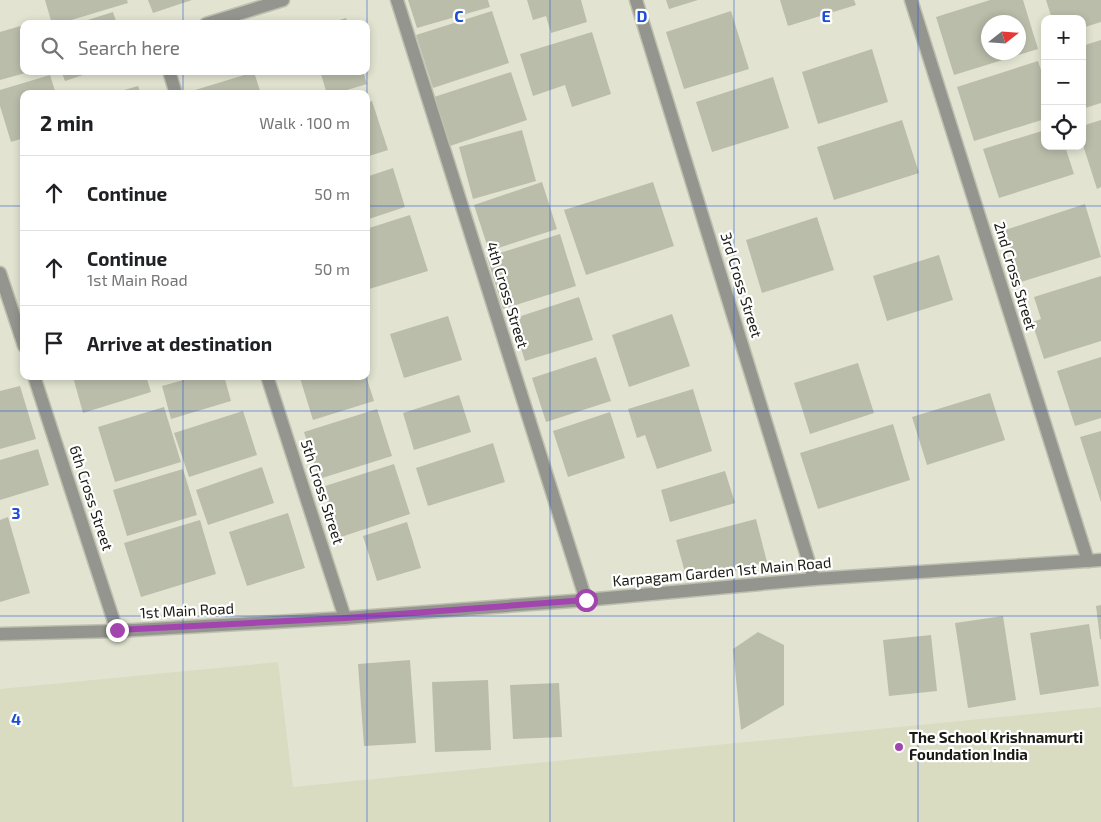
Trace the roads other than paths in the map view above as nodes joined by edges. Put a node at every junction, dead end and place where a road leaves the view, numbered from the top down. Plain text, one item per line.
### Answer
1 (283, 0) edge
2 (397, 0) edge
3 (636, 0) edge
4 (911, 0) edge
5 (219, 20) edge
6 (170, 75) edge
7 (175, 90) edge
8 (0, 274) edge
9 (20, 334) edge
10 (35, 380) edge
11 (268, 380) edge
12 (1101, 560) edge
13 (1088, 561) junction
14 (814, 579) junction
15 (586, 600) junction
16 (345, 618) junction
17 (117, 630) junction
18 (0, 634) edge

1 - 5 street
2 - 15 street, 4th Cross Street
3 - 14 street, 3rd Cross Street
4 - 13 street, 2nd Cross Street
6 - 7 street
8 - 9 street
10 - 17 street, 6th Cross Street
11 - 16 street, 5th Cross Street
12 - 13 street, Karpagam Garden 1st Main Road
13 - 14 street, Karpagam Garden 1st Main Road
14 - 15 street, Karpagam Garden 1st Main Road
15 - 16 street, Karpagam Garden 1st Main Road
16 - 17 street, 1st Main Road
17 - 18 street, 1st Main Road

